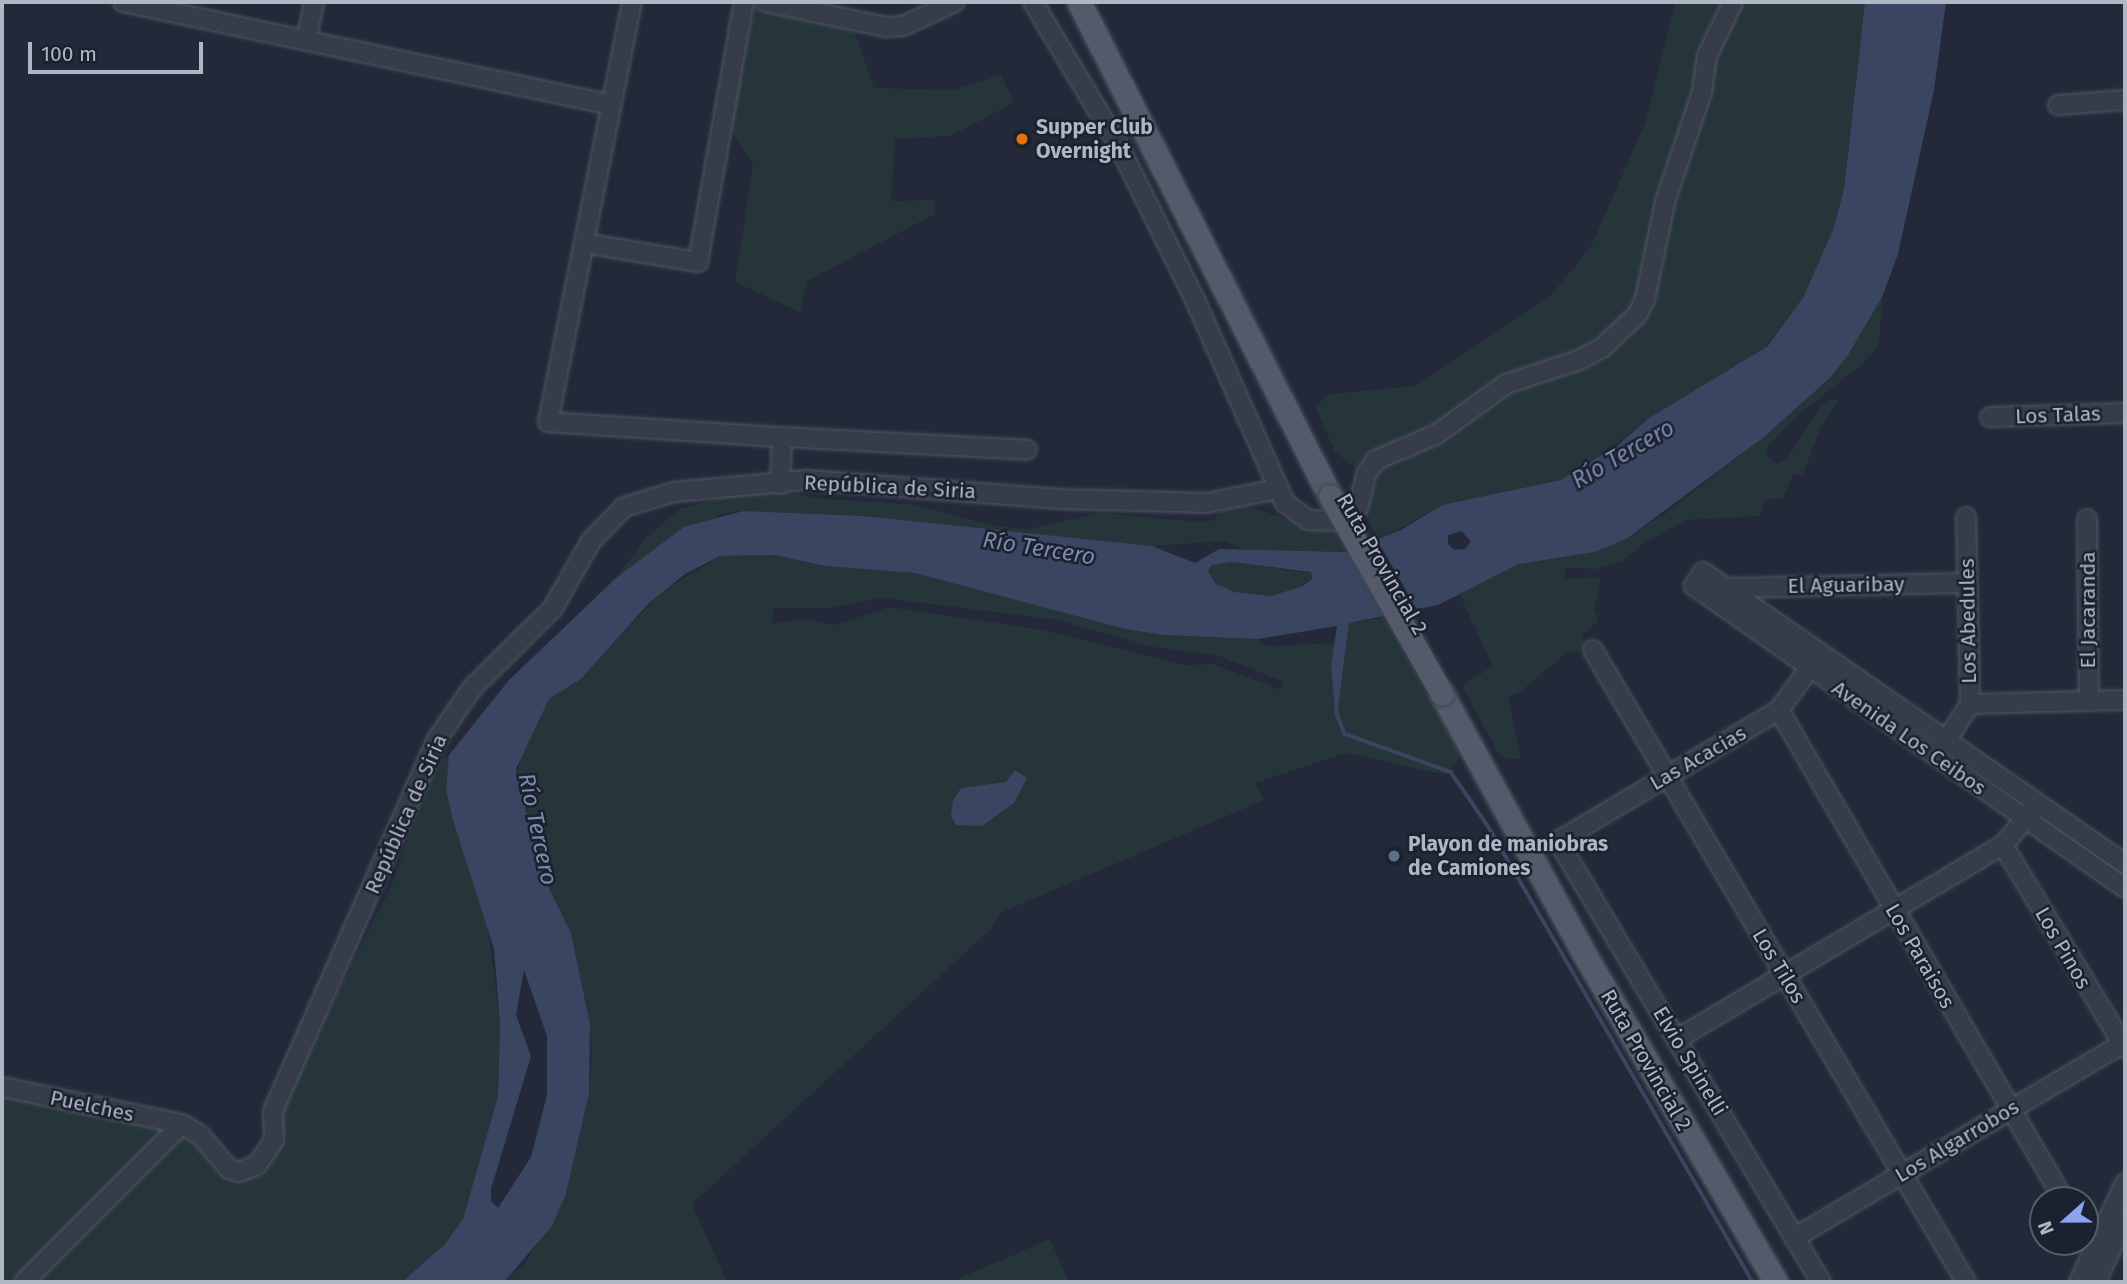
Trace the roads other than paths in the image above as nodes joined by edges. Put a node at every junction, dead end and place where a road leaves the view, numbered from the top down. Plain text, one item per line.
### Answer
1 (123, 2) edge
2 (314, 2) edge
3 (632, 2) edge
4 (744, 2) edge
5 (766, 2) edge
6 (955, 2) edge
7 (1033, 2) edge
8 (1079, 2) edge
9 (1733, 2) edge
10 (306, 41) junction
11 (2125, 100) edge
12 (611, 105) junction
13 (2058, 105) dead end
14 (584, 243) junction
15 (2125, 414) edge
16 (1990, 417) dead end
17 (782, 437) junction
18 (1027, 450) dead end
19 (780, 484) junction
20 (1277, 489) junction
21 (1358, 508) dead end
22 (1966, 517) dead end
23 (2087, 519) dead end
24 (1336, 521) dead end
25 (1967, 583) junction
26 (1724, 588) junction
27 (1593, 650) dead end
28 (1814, 662) junction
29 (2125, 700) edge
30 (2089, 701) junction
31 (1970, 705) junction
32 (1779, 710) junction
33 (1941, 748) junction
34 (1666, 776) junction
35 (2038, 803) junction
36 (2027, 819) junction
37 (1558, 841) joint
38 (2003, 845) junction
39 (2125, 864) edge
40 (2125, 888) edge
41 (1893, 910) junction
42 (1784, 974) junction
43 (1677, 1038) junction
44 (2122, 1046) edge
45 (2, 1087) edge
46 (2011, 1109) junction
47 (182, 1124) junction
48 (1902, 1173) junction
49 (2125, 1183) edge
50 (2056, 1186) edge
51 (1733, 1209) junction
52 (2125, 1219) edge
53 (2099, 1227) edge
54 (1794, 1238) junction
55 (2086, 1256) edge
56 (24, 1282) edge
57 (1776, 1282) edge
58 (1788, 1282) edge
59 (1821, 1282) edge
60 (1966, 1282) edge
61 (2079, 1282) edge
62 (2096, 1282) edge

1 - 10 street
2 - 10 street
3 - 12 street
4 - 14 street
5 - 6 street
7 - 20 street
8 - 51 main road, Ruta Provincial 2, bridge
9 - 21 street
10 - 12 street
11 - 13 street
12 - 14 street
14 - 17 street
15 - 16 street, Los Talas
17 - 18 street
17 - 19 street
19 - 20 street, República de Siria
19 - 47 street, República de Siria
20 - 24 street
22 - 25 street, Los Abedules
23 - 30 street, El Jacaranda
25 - 26 street, El Aguaribay
25 - 31 street, Los Abedules
26 - 28 street, Avenida Los Ceibos
26 - 28 street, Avenida Los Ceibos
27 - 34 street, Los Tilos
28 - 32 street, Las Acacias
28 - 33 street, Avenida Los Ceibos
29 - 30 street
30 - 31 street
31 - 33 street, Los Abedules
32 - 34 street, Las Acacias
32 - 41 street, Los Paraisos
33 - 35 street, Avenida Los Ceibos
33 - 36 street, Avenida Los Ceibos
34 - 37 street, Las Acacias
34 - 42 street, Los Tilos
35 - 36 street
35 - 39 street, Avenida Los Ceibos
36 - 38 street
36 - 40 street, Avenida Los Ceibos
37 - 43 street, Elvio Spinelli
38 - 41 street
38 - 44 street, Los Pinos
41 - 42 street
41 - 46 street, Los Paraisos
42 - 43 street
42 - 48 street, Los Tilos
43 - 54 street, Elvio Spinelli
44 - 46 street, Los Algarrobos
45 - 47 street, Puelches
46 - 48 street, Los Algarrobos
46 - 50 street, Los Paraisos
47 - 56 street
48 - 54 street, Los Algarrobos
48 - 60 street, Los Tilos
49 - 53 street
51 - 57 main road, Ruta Provincial 2
51 - 58 main road
52 - 62 street
54 - 59 street, Elvio Spinelli
55 - 61 street

